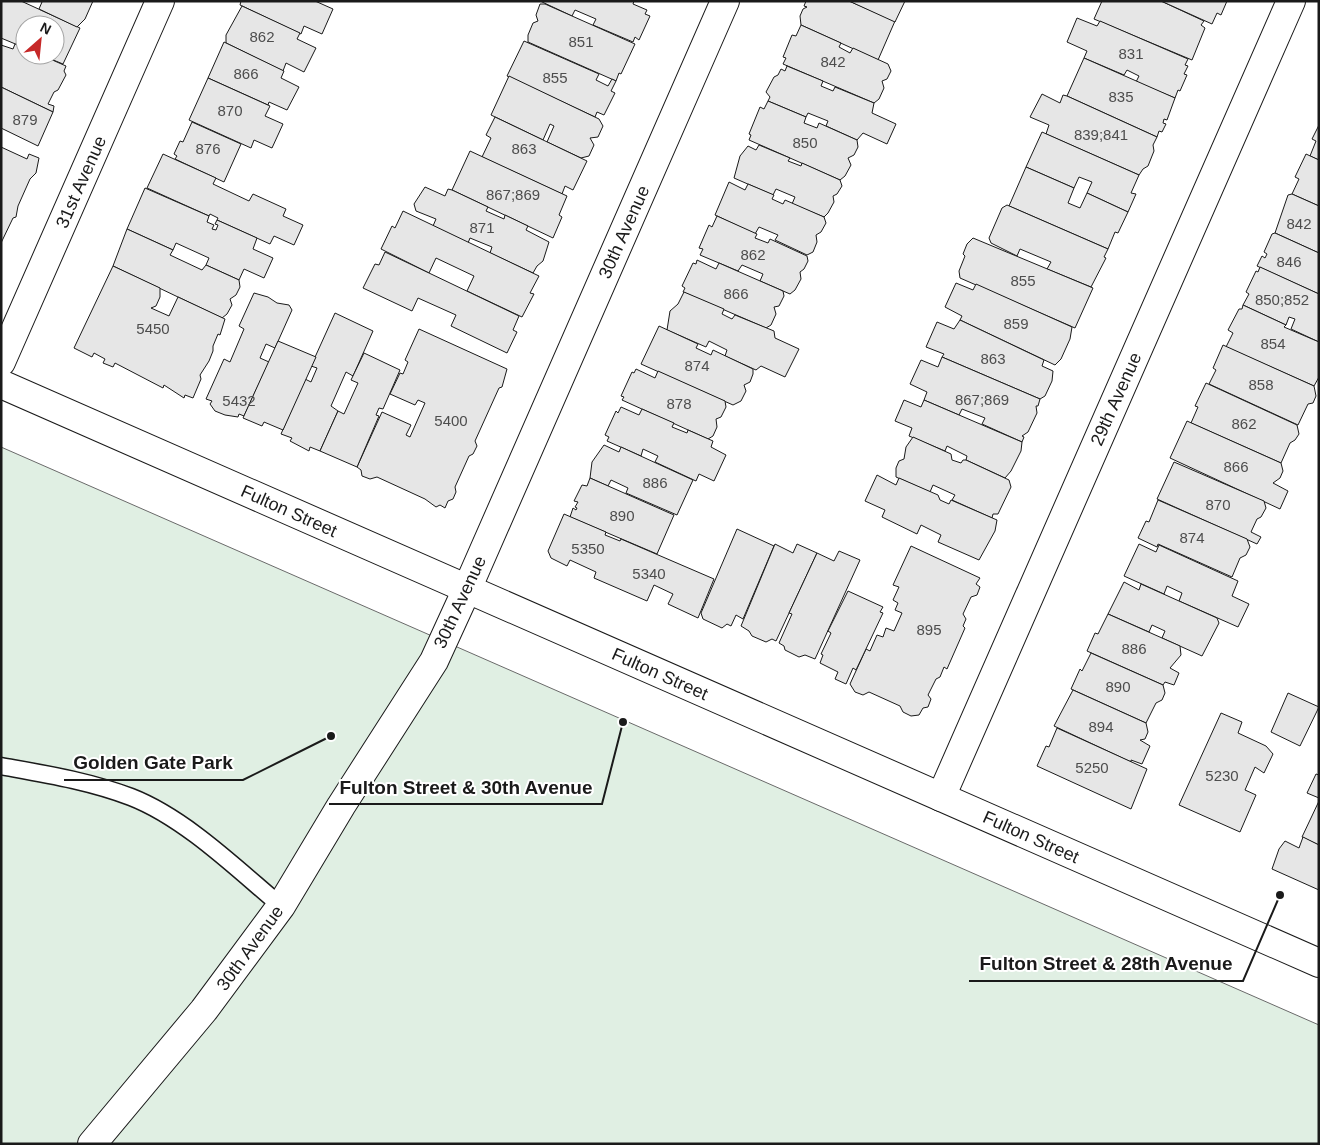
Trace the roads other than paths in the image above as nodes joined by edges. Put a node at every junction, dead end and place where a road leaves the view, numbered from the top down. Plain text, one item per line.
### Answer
1 (160, 1) edge
2 (725, 1) edge
3 (1291, 1) edge
4 (1, 362) edge
5 (1, 384) edge
6 (467, 589) junction
7 (1, 766) edge
8 (941, 797) junction
9 (281, 906) junction
10 (1319, 963) edge
11 (92, 1144) edge

1 - 4 street, 31st Avenue
2 - 6 street, 30th Avenue
3 - 8 street, 29th Avenue
5 - 6 street, Fulton Street
6 - 8 street, Fulton Street
6 - 9 street, 30th Avenue
7 - 9 lane
8 - 10 street, Fulton Street
9 - 11 street, 30th Avenue

